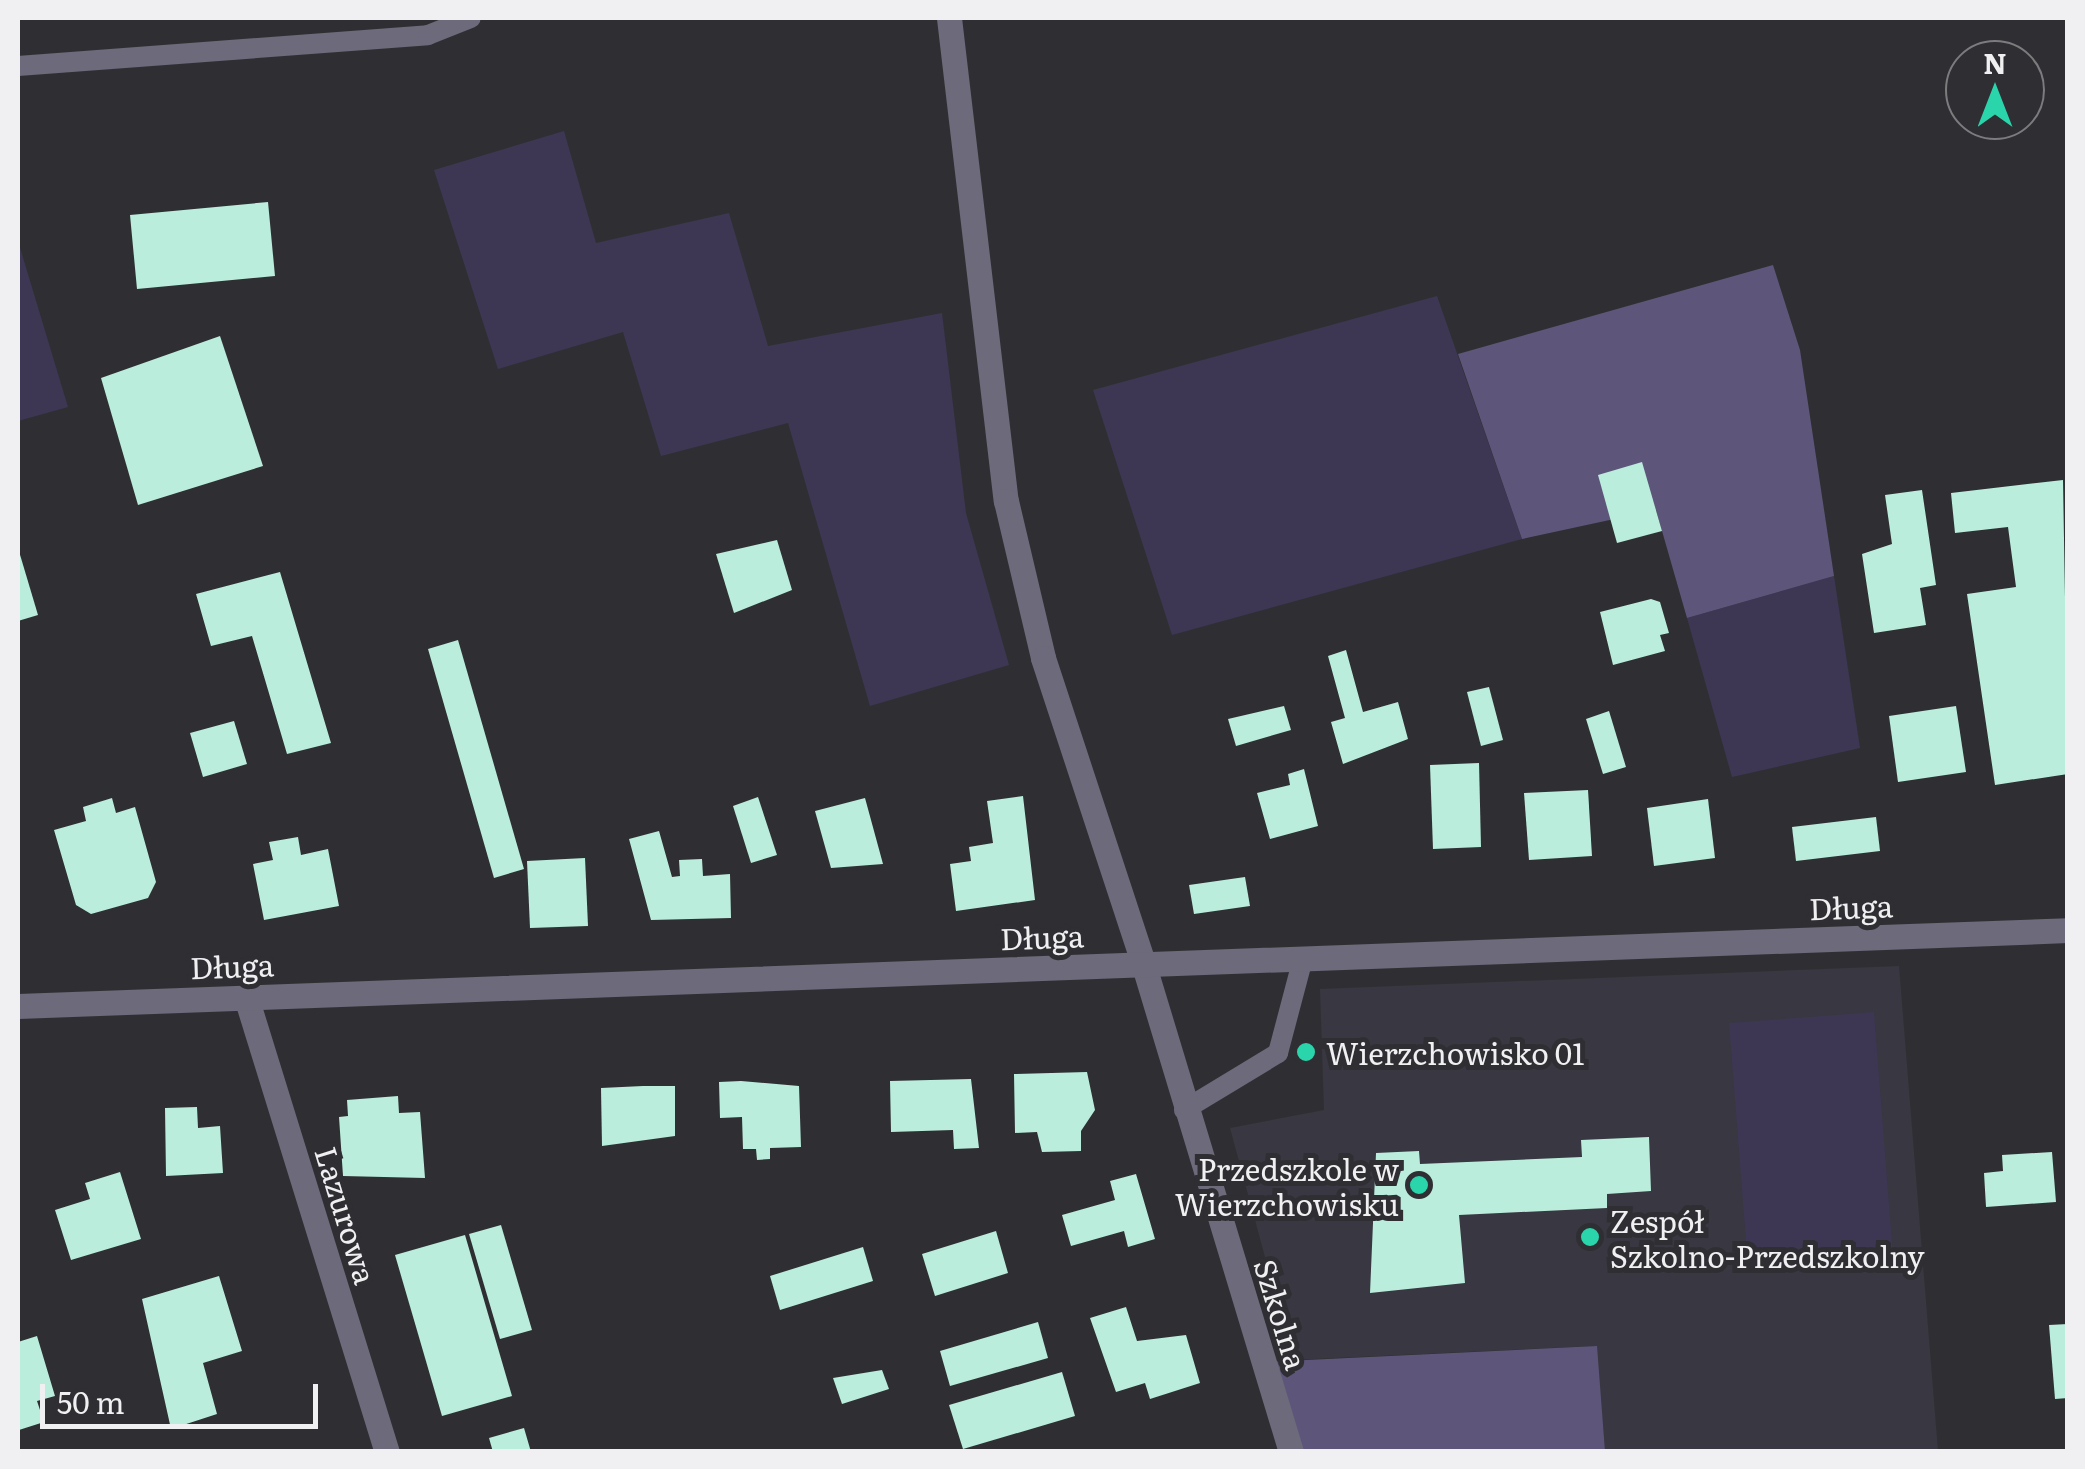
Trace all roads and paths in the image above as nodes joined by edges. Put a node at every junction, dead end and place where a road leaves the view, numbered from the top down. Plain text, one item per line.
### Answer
1 (471, 18) edge
2 (948, 18) edge
3 (18, 66) edge
4 (2068, 930) edge
5 (1302, 962) junction
6 (1144, 966) junction
7 (246, 997) junction
8 (18, 1006) edge
9 (1184, 1110) junction
10 (387, 1452) edge
11 (1290, 1452) edge

1 - 3 lane
2 - 6 street, Szkolna
4 - 5 street, Długa
5 - 6 street, Długa
5 - 9 lane
6 - 7 street, Długa
6 - 9 street, Szkolna
7 - 8 street, Długa
7 - 10 street, Lazurowa
9 - 11 street, Szkolna

